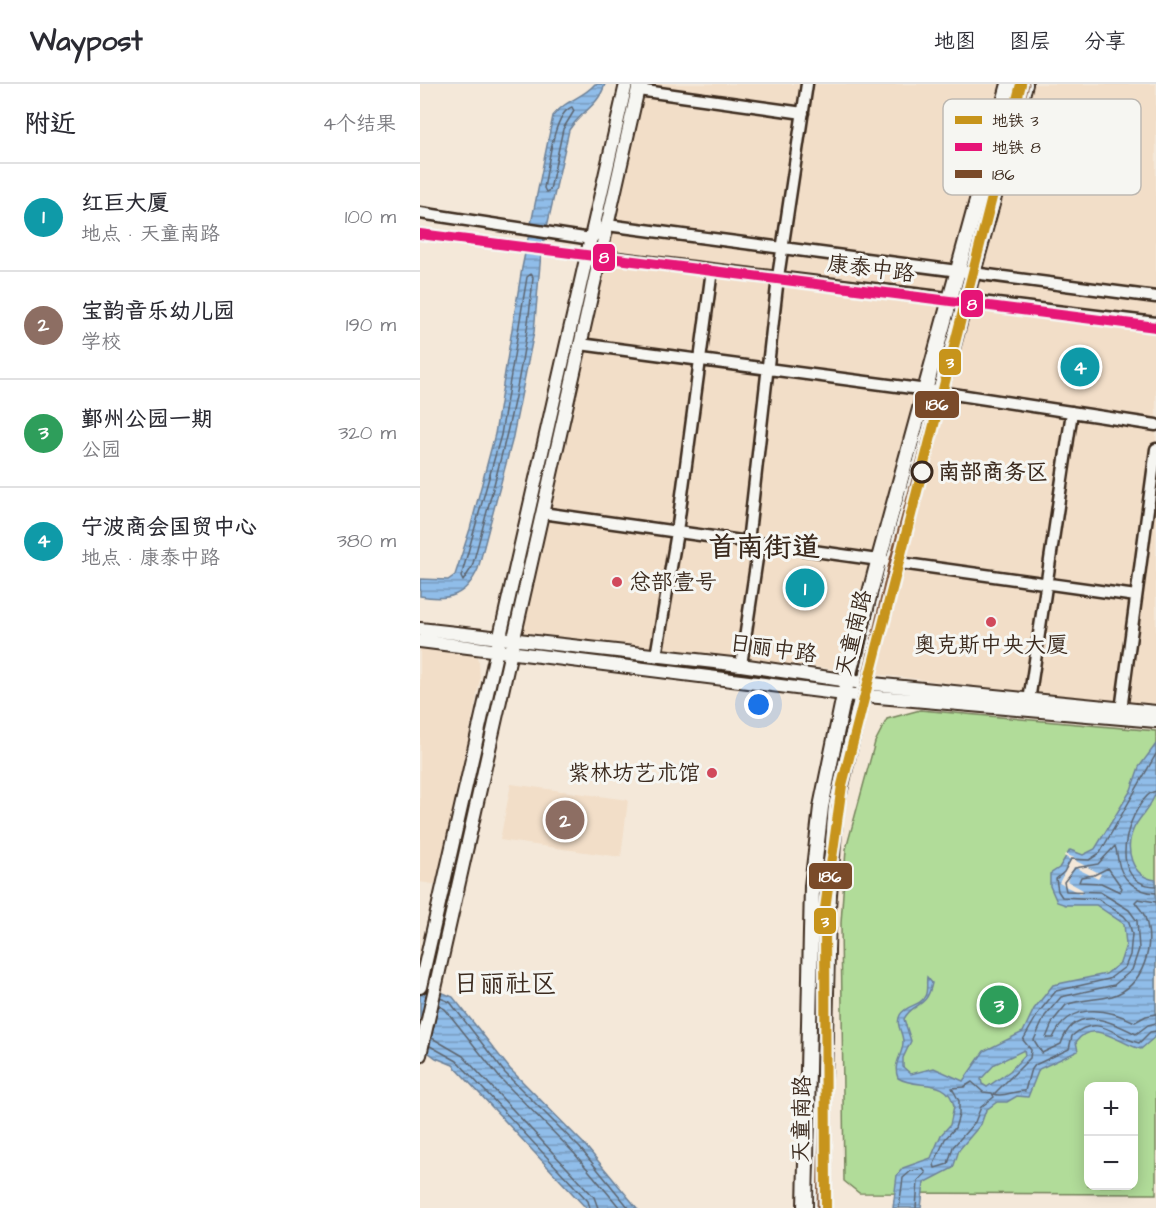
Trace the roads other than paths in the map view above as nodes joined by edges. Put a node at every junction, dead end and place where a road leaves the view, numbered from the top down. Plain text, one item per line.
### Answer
1 (626, 84) edge
2 (807, 84) edge
3 (1009, 84) edge
4 (1025, 84) edge
5 (638, 87) edge
6 (1005, 99) edge
7 (1021, 99) edge
8 (803, 113) junction
9 (979, 195) edge
10 (995, 195) edge
11 (420, 213) edge
12 (607, 225) junction
13 (591, 239) junction
14 (782, 248) junction
15 (600, 256) junction
16 (712, 270) junction
17 (958, 271) junction
18 (974, 273) junction
19 (778, 278) junction
20 (1156, 297) edge
21 (951, 298) junction
22 (967, 300) junction
23 (1156, 323) edge
24 (580, 344) junction
25 (701, 360) junction
26 (767, 369) junction
27 (934, 391) junction
28 (1072, 412) junction
29 (1156, 425) edge
30 (1156, 449) edge
31 (542, 513) junction
32 (677, 532) junction
33 (748, 543) junction
34 (759, 545) junction
35 (878, 561) junction
36 (893, 563) junction
37 (1047, 584) junction
38 (1136, 596) junction
39 (420, 629) edge
40 (500, 638) junction
41 (513, 640) junction
42 (420, 641) edge
43 (497, 651) junction
44 (510, 653) junction
45 (656, 656) junction
46 (741, 665) junction
47 (846, 687) junction
48 (862, 689) junction
49 (1029, 701) junction
50 (1121, 710) junction
51 (1156, 712) edge
52 (1156, 721) edge
53 (420, 987) edge
54 (420, 1054) edge
55 (805, 1208) edge
56 (821, 1208) edge

1 - 13 main road
2 - 8 street
3 - 6 main road, 天童南路
4 - 7 main road, 天童南路
5 - 8 street
5 - 12 main road
8 - 14 street
9 - 17 main road, 天童南路
10 - 18 main road, 天童南路
11 - 13 street
12 - 13 street
12 - 14 street, 康泰中路
12 - 15 main road
13 - 15 street
13 - 40 main road
14 - 17 street, 康泰中路
14 - 19 street
15 - 16 street, 康泰中路
15 - 24 main road
16 - 19 street, 康泰中路
16 - 25 street
17 - 18 street, 康泰中路
17 - 21 main road, 天童南路
18 - 20 street, 康泰中路
18 - 22 main road, 天童南路
19 - 21 street, 康泰中路
19 - 26 street
21 - 22 street, 康泰中路
21 - 27 main road, 天童南路
22 - 23 street, 康泰中路
22 - 27 main road, 天童南路
24 - 25 street
24 - 31 main road
25 - 26 street
25 - 32 street
26 - 27 street
26 - 33 street
27 - 28 street
27 - 35 main road, 天童南路
27 - 36 main road, 天童南路
28 - 29 street
28 - 37 street
30 - 38 street
31 - 32 street
31 - 41 main road
32 - 33 street
32 - 45 street
33 - 34 street
34 - 35 street
34 - 46 street
35 - 36 street
35 - 47 main road, 天童南路
36 - 37 street
36 - 48 main road, 天童南路
37 - 38 street
37 - 49 street
38 - 50 street
39 - 40 main road, 日丽中路
40 - 41 main road, 日丽中路
40 - 43 main road
41 - 44 main road
41 - 45 main road, 日丽中路
42 - 43 main road, 日丽中路
43 - 44 main road, 日丽中路
43 - 53 main road
44 - 47 main road, 日丽中路
44 - 54 main road
45 - 46 main road, 日丽中路
46 - 47 main road, 日丽中路
47 - 48 main road, 日丽中路
47 - 55 main road, 天童南路
48 - 49 main road, 日丽中路
48 - 52 main road, 日丽中路
48 - 56 main road, 天童南路
49 - 50 main road, 日丽中路
50 - 51 main road, 日丽中路

